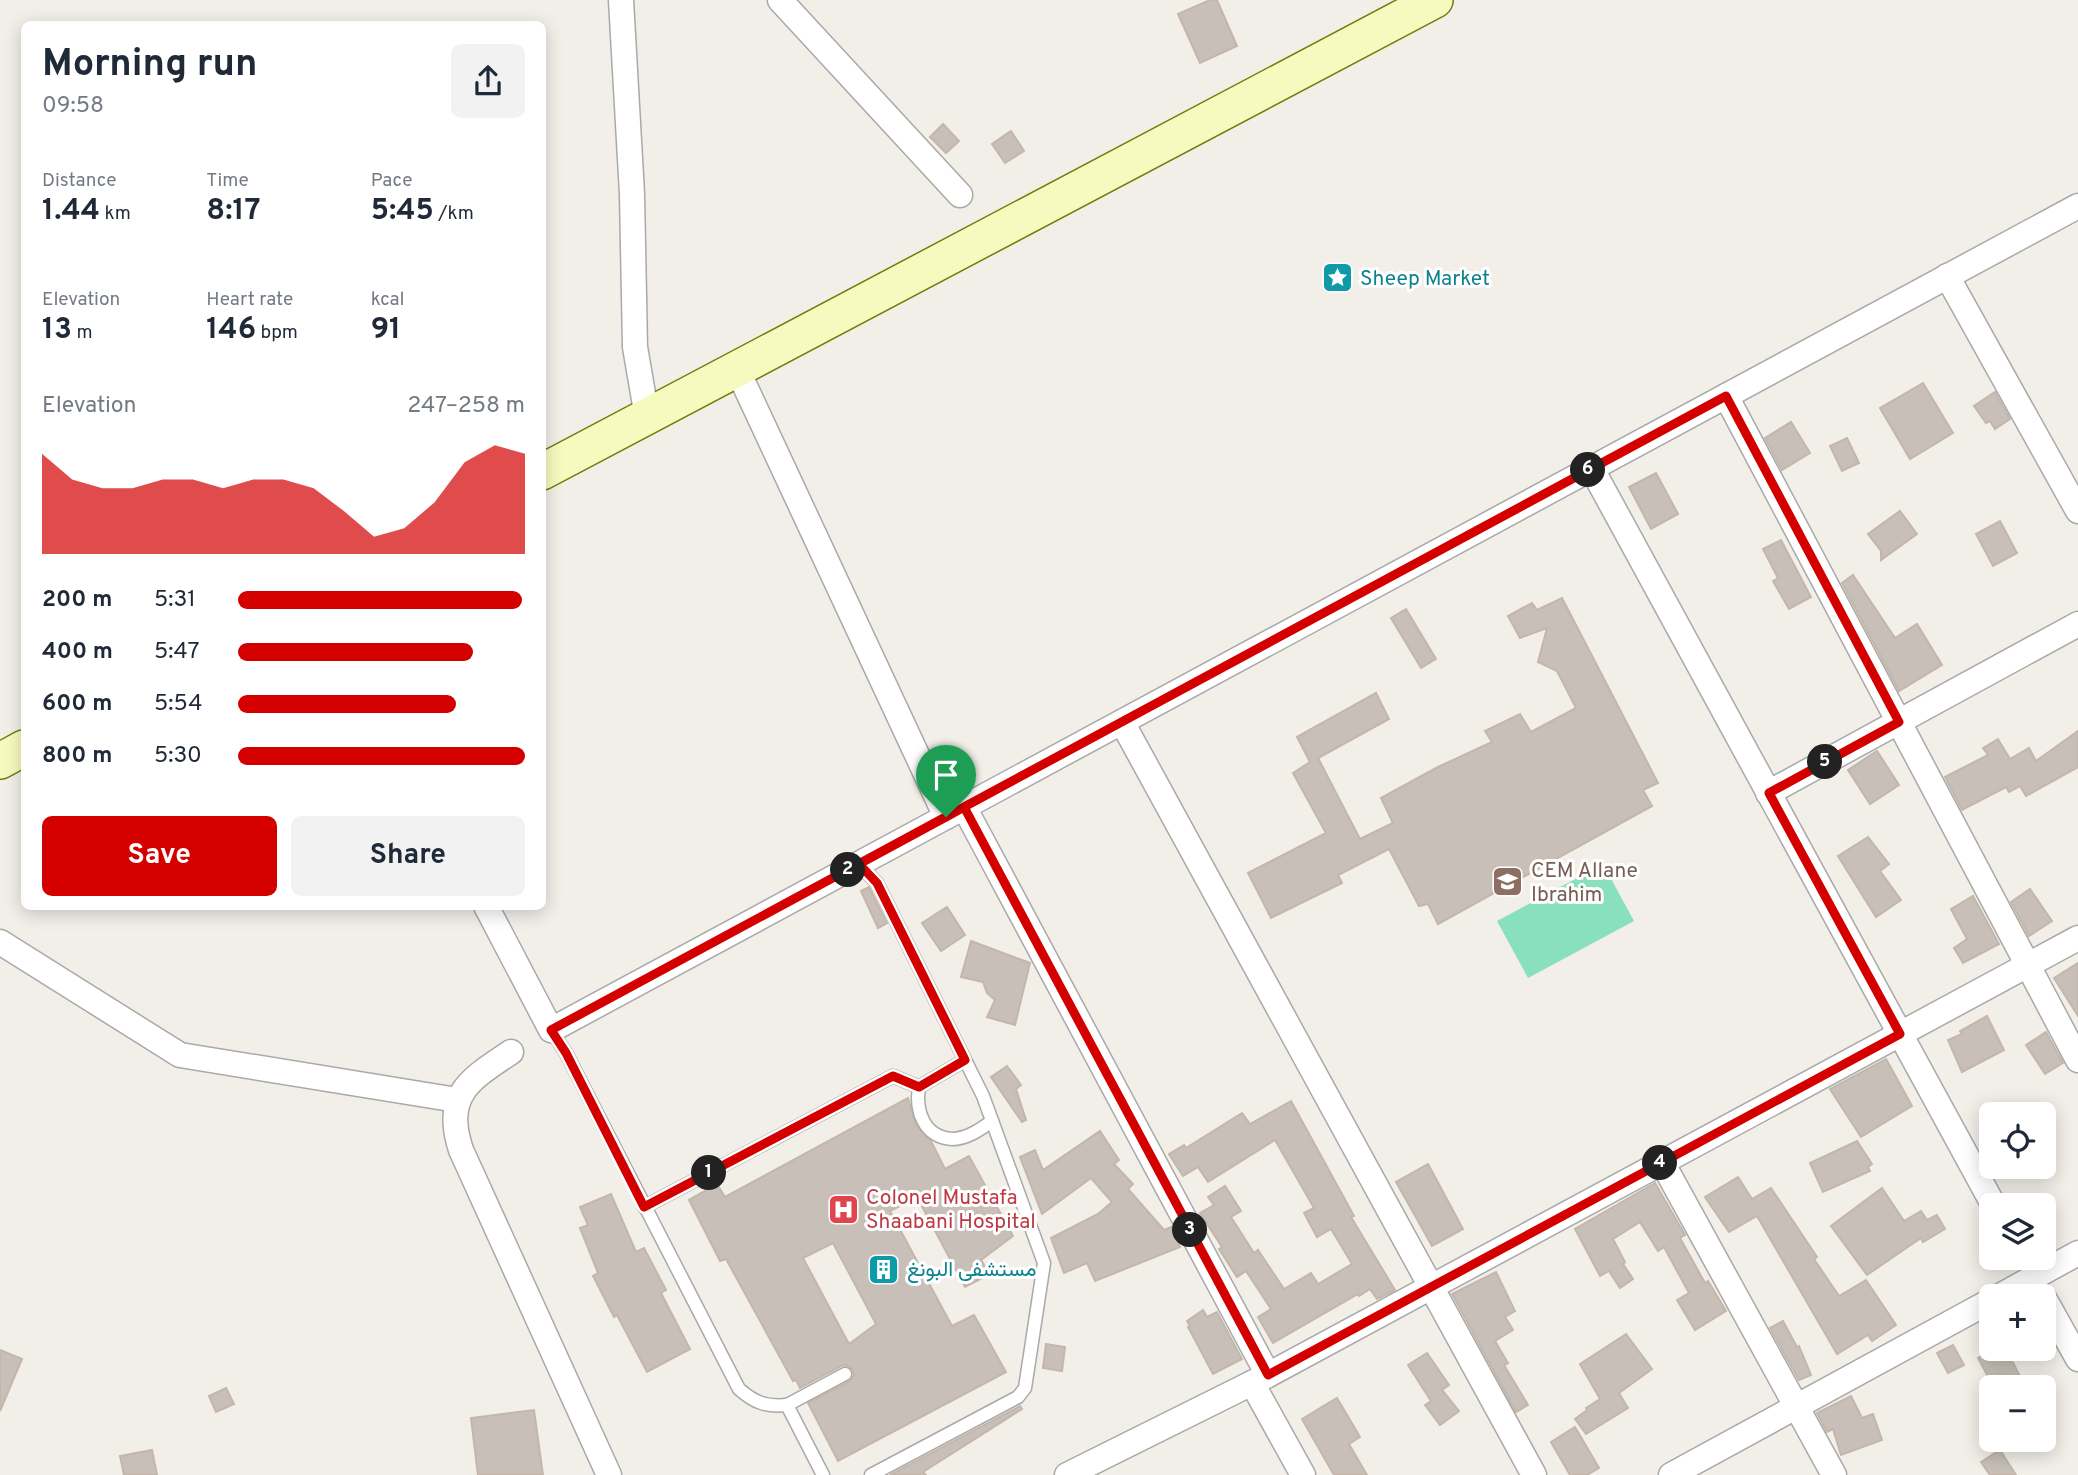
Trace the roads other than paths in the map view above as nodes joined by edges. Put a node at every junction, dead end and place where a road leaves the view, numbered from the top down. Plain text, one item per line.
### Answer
1 (621, 0) edge
2 (780, 0) edge
3 (1434, 0) edge
4 (960, 195) dead end
5 (2078, 206) edge
6 (1947, 276) junction
7 (737, 369) junction
8 (1726, 396) junction
9 (646, 417) junction
10 (1592, 468) junction
11 (546, 470) edge
12 (2078, 511) edge
13 (2078, 624) edge
14 (1122, 722) junction
15 (1899, 722) junction
16 (21, 750) edge
17 (0, 761) edge
18 (1769, 793) junction
19 (955, 812) junction
20 (859, 864) junction
21 (488, 910) edge
22 (2078, 938) edge
23 (0, 942) edge
24 (2028, 965) junction
25 (551, 1030) junction
26 (1900, 1034) junction
27 (511, 1052) dead end
28 (965, 1060) junction
29 (2078, 1060) edge
30 (919, 1087) junction
31 (457, 1100) junction
32 (992, 1121) junction
33 (1662, 1162) junction
34 (1987, 1193) edge
35 (644, 1207) junction
36 (2078, 1253) edge
37 (2036, 1283) edge
38 (1431, 1287) junction
39 (1979, 1307) edge
40 (2078, 1359) edge
41 (845, 1374) dead end
42 (1260, 1379) junction
43 (787, 1405) junction
44 (1796, 1406) junction
45 (608, 1475) edge
46 (823, 1475) edge
47 (871, 1475) edge
48 (1067, 1475) edge
49 (1303, 1475) edge
50 (1534, 1475) edge
51 (1671, 1475) edge
52 (1833, 1475) edge

1 - 9 street
2 - 4 street
3 - 7 main road
5 - 6 street
6 - 8 street
6 - 12 street
7 - 9 main road
7 - 19 street
8 - 10 street
8 - 15 street
9 - 11 main road
10 - 14 street
10 - 18 street
13 - 15 street
14 - 19 street
14 - 38 street
15 - 18 street
15 - 24 street
16 - 17 main road
18 - 26 street
19 - 20 street
19 - 42 street
20 - 25 street
20 - 28 lane
21 - 25 street
22 - 24 street
23 - 31 street
24 - 26 street
24 - 29 street
25 - 35 lane
26 - 33 street
26 - 34 street
27 - 31 street
28 - 30 lane
28 - 32 lane
30 - 32 lane
30 - 35 lane
31 - 45 street
32 - 47 lane
33 - 38 street
33 - 44 street
35 - 43 lane
36 - 37 street
37 - 40 street
38 - 42 street
38 - 50 street
39 - 44 street
41 - 43 lane
42 - 48 street
42 - 49 street
43 - 46 lane
44 - 51 street
44 - 52 street

